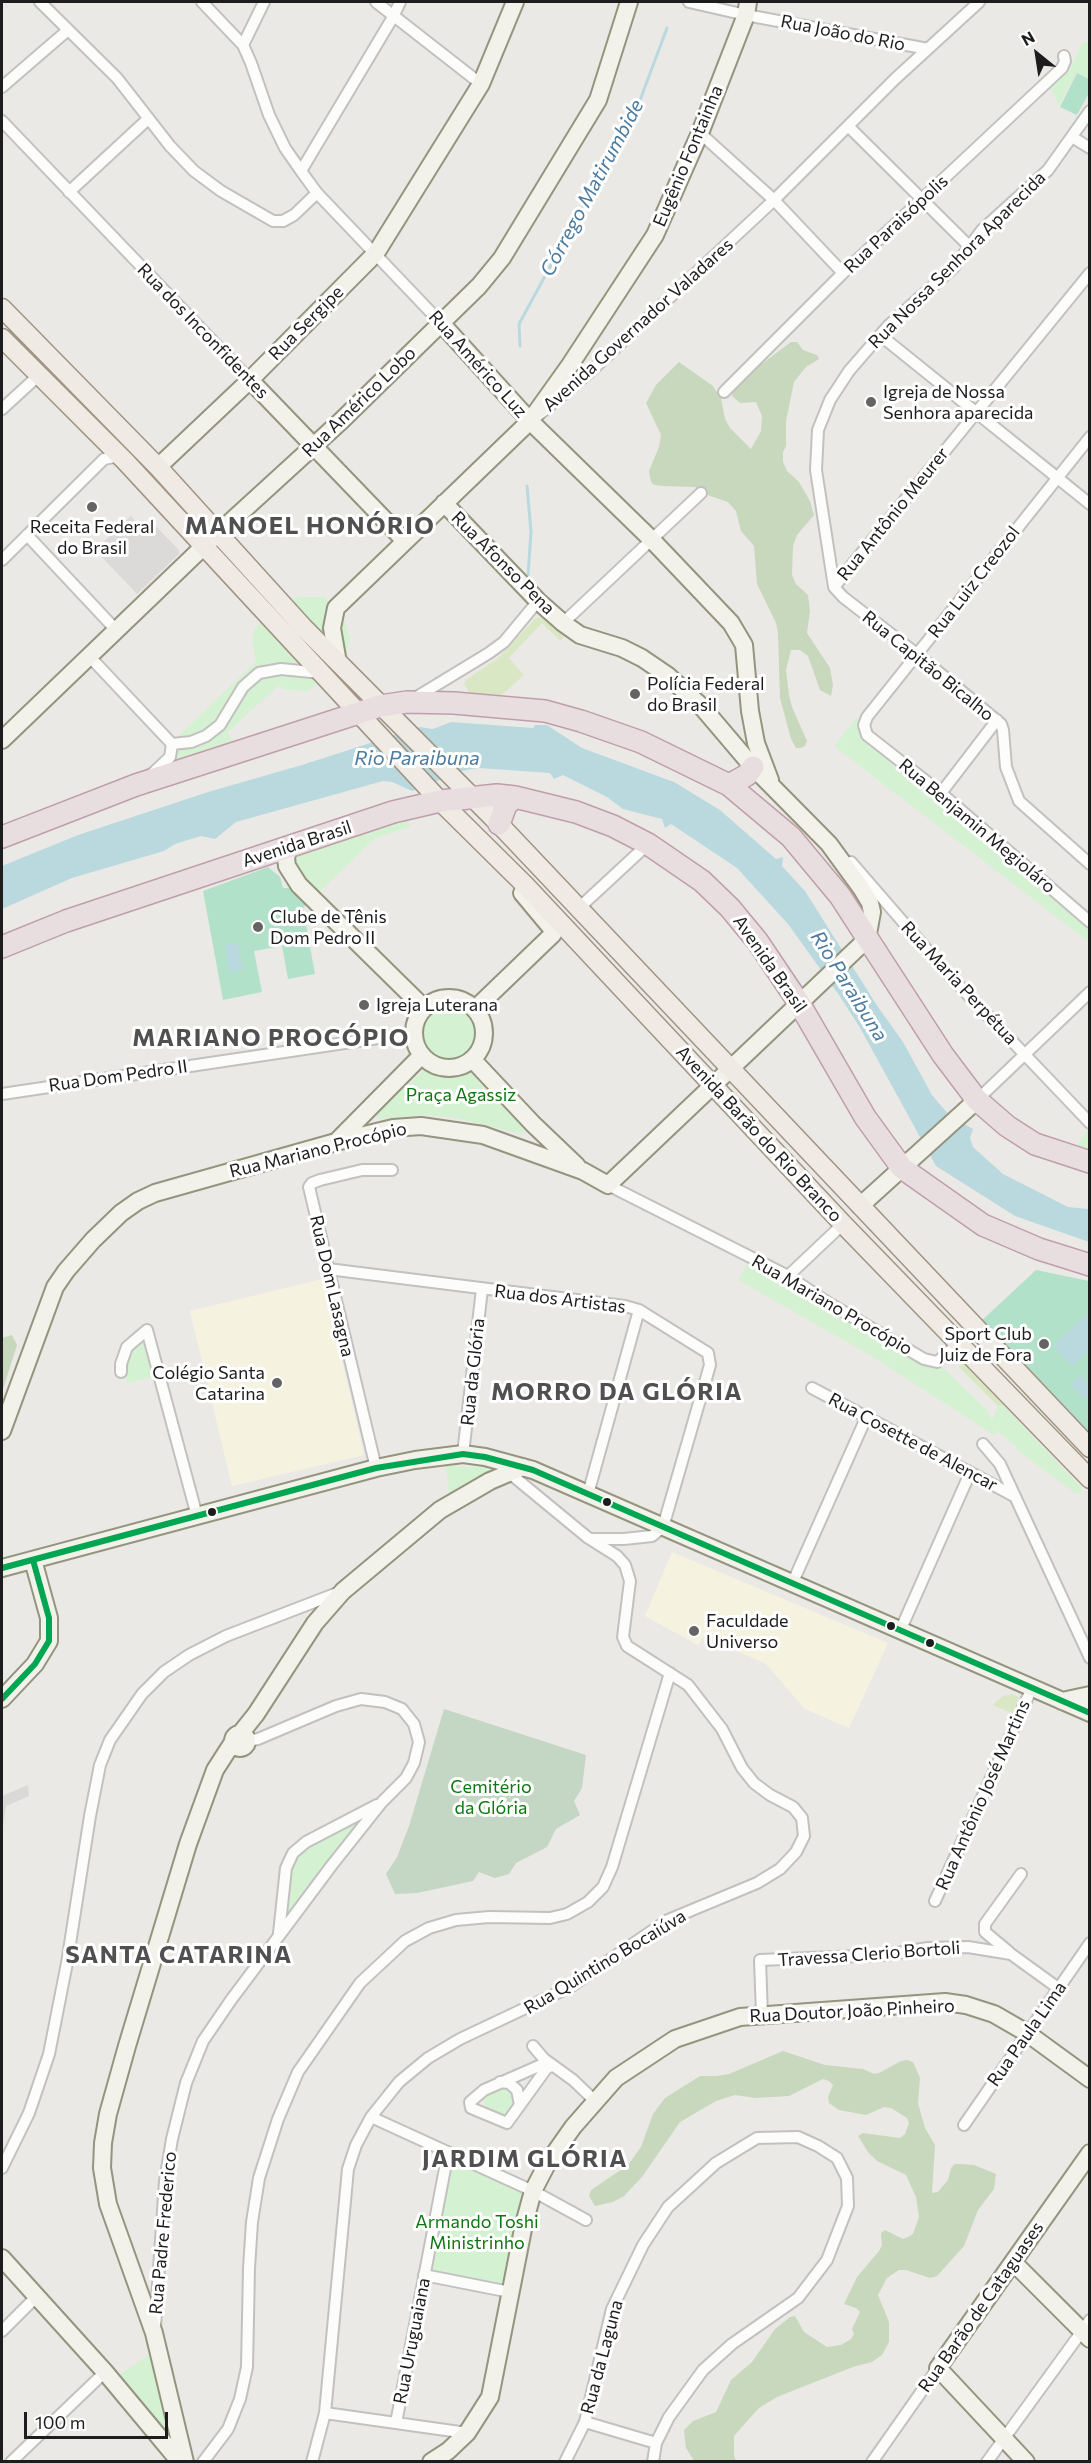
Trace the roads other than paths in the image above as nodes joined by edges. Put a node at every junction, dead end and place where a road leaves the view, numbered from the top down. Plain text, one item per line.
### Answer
1 (40, 2) edge
2 (202, 2) edge
3 (264, 2) edge
4 (376, 2) edge
5 (400, 2) edge
6 (515, 2) edge
7 (629, 2) edge
8 (689, 2) edge
9 (979, 2) edge
10 (747, 8) edge
11 (393, 17) junction
12 (68, 30) junction
13 (243, 45) junction
14 (928, 49) junction
15 (1064, 56) dead end
16 (481, 84) junction
17 (2, 87) edge
18 (1089, 111) edge
19 (148, 119) junction
20 (2, 121) edge
21 (849, 127) junction
22 (700, 133) junction
23 (1071, 137) junction
24 (1089, 148) edge
25 (301, 171) junction
26 (69, 192) junction
27 (317, 193) junction
28 (774, 200) junction
29 (921, 200) junction
30 (969, 246) junction
31 (376, 254) junction
32 (843, 273) junction
33 (1089, 273) edge
34 (2, 308) edge
35 (441, 323) junction
36 (880, 335) junction
37 (2, 338) edge
38 (41, 346) junction
39 (24, 359) junction
40 (39, 375) junction
41 (250, 380) junction
42 (724, 392) dead end
43 (2, 409) edge
44 (976, 413) junction
45 (530, 421) junction
46 (1089, 437) edge
47 (313, 446) junction
48 (122, 458) junction
49 (158, 467) junction
50 (1057, 477) junction
51 (701, 493) dead end
52 (444, 503) junction
53 (1089, 504) edge
54 (217, 534) junction
55 (27, 535) junction
56 (652, 540) junction
57 (405, 541) junction
58 (203, 547) junction
59 (2, 560) edge
60 (834, 587) junction
61 (538, 601) junction
62 (563, 622) junction
63 (117, 631) junction
64 (918, 655) junction
65 (90, 657) junction
66 (338, 663) junction
67 (321, 673) junction
68 (407, 702) junction
69 (380, 706) junction
70 (750, 711) junction
71 (363, 718) junction
72 (996, 720) junction
73 (718, 726) junction
74 (864, 730) joint
75 (2, 740) edge
76 (756, 743) junction
77 (172, 744) junction
78 (746, 760) junction
79 (136, 785) junction
80 (729, 785) junction
81 (773, 787) junction
82 (466, 792) junction
83 (941, 793) junction
84 (434, 794) junction
85 (515, 797) junction
86 (499, 824) junction
87 (2, 837) edge
88 (648, 844) junction
89 (829, 844) junction
90 (289, 846) junction
91 (1089, 864) edge
92 (507, 867) junction
93 (579, 908) junction
94 (1089, 922) edge
95 (863, 943) junction
96 (2, 947) edge
97 (1089, 992) edge
98 (802, 1000) junction
99 (424, 1008) junction
100 (475, 1009) junction
101 (412, 1033) junction
102 (1026, 1055) junction
103 (421, 1056) junction
104 (472, 1059) junction
105 (730, 1070) junction
106 (714, 1085) junction
107 (2, 1094) edge
108 (972, 1104) junction
109 (369, 1109) junction
110 (1089, 1123) edge
111 (533, 1124) junction
112 (393, 1128) junction
113 (336, 1142) junction
114 (509, 1143) junction
115 (1089, 1162) edge
116 (906, 1165) junction
117 (392, 1170) dead end
118 (582, 1171) junction
119 (608, 1185) junction
120 (860, 1206) junction
121 (843, 1224) junction
122 (1089, 1264) edge
123 (328, 1269) junction
124 (789, 1276) junction
125 (482, 1289) junction
126 (639, 1310) junction
127 (958, 1344) junction
128 (122, 1372) dead end
129 (812, 1388) dead end
130 (866, 1418) junction
131 (2, 1431) edge
132 (983, 1444) dead end
133 (1089, 1448) edge
134 (463, 1454) junction
135 (1000, 1464) junction
136 (376, 1468) junction
137 (516, 1470) junction
138 (970, 1473) junction
139 (1089, 1479) edge
140 (987, 1481) junction
141 (588, 1494) junction
142 (1014, 1496) junction
143 (196, 1516) junction
144 (663, 1527) junction
145 (590, 1539) junction
146 (33, 1560) junction
147 (2, 1568) edge
148 (792, 1584) junction
149 (343, 1591) junction
150 (900, 1631) junction
151 (1089, 1658) edge
152 (670, 1673) junction
153 (1032, 1688) junction
154 (1086, 1694) edge
155 (2, 1699) edge
156 (1061, 1701) junction
157 (1089, 1713) edge
158 (241, 1741) junction
159 (382, 1802) junction
160 (1021, 1874) dead end
161 (935, 1901) dead end
162 (278, 1936) junction
163 (1089, 1943) edge
164 (1011, 1954) junction
165 (1058, 1988) junction
166 (762, 2015) junction
167 (1027, 2033) junction
168 (533, 2046) dead end
169 (550, 2064) junction
170 (1089, 2079) edge
171 (499, 2082) junction
172 (595, 2101) junction
173 (520, 2105) junction
174 (371, 2116) junction
175 (964, 2125) dead end
176 (448, 2153) junction
177 (1089, 2153) edge
178 (2, 2168) edge
179 (533, 2191) junction
180 (586, 2220) dead end
181 (2, 2258) edge
182 (1012, 2262) junction
183 (424, 2276) junction
184 (510, 2292) junction
185 (37, 2296) junction
186 (1087, 2330) edge
187 (2, 2331) edge
188 (154, 2333) junction
189 (938, 2368) junction
190 (105, 2372) junction
191 (325, 2413) junction
192 (585, 2422) junction
193 (396, 2423) junction
194 (467, 2433) junction
195 (179, 2437) junction
196 (1004, 2438) junction
197 (656, 2443) junction
198 (194, 2461) edge
199 (11, 2462) edge
200 (180, 2462) edge
201 (186, 2462) edge
202 (203, 2462) edge
203 (312, 2462) edge
204 (431, 2462) edge
205 (565, 2462) edge
206 (653, 2462) edge
207 (872, 2462) edge
208 (987, 2462) edge
209 (1026, 2462) edge

1 - 12 street
2 - 13 street, Rua Américo Luz
3 - 13 street
4 - 11 street
5 - 11 street
6 - 16 street, Rua Sergipe
7 - 35 street, Rua Américo Lobo
8 - 10 street, Rua João do Rio
9 - 14 street, Avenida Governador Valadares
10 - 14 street, Rua João do Rio
10 - 22 street, Eugênio Fontainha
11 - 16 street
11 - 25 street
12 - 17 street
12 - 19 street
13 - 25 street, Rua Américo Luz
14 - 21 street, Avenida Governador Valadares
15 - 29 street, Rua Paraisópolis
16 - 31 street, Rua Sergipe
18 - 23 street, Rua Nossa Senhora Aparecida
19 - 26 street
19 - 27 street
20 - 26 street, Rua dos Inconfidentes
21 - 28 street, Avenida Governador Valadares
21 - 29 street
22 - 28 street
22 - 45 street, Eugênio Fontainha
23 - 24 street
23 - 30 street, Rua Nossa Senhora Aparecida
25 - 27 street, Rua Américo Luz
26 - 41 street, Rua dos Inconfidentes
27 - 31 street, Rua Américo Luz
28 - 32 street
28 - 45 street, Avenida Governador Valadares
29 - 30 street
29 - 32 street, Rua Paraisópolis
30 - 36 street, Rua Nossa Senhora Aparecida
31 - 35 street, Rua Américo Luz
31 - 41 street, Rua Sergipe
32 - 42 street, Rua Paraisópolis
33 - 44 street, Rua Antônio Meurer
34 - 38 main road
35 - 45 street, Rua Américo Luz
35 - 47 street, Rua Américo Lobo
36 - 44 street
36 - 60 street, Rua Nossa Senhora Aparecida
37 - 39 main road
38 - 39 main road
38 - 49 main road
39 - 40 main road
40 - 43 street
40 - 48 main road
41 - 47 street, Rua dos Inconfidentes
41 - 49 street, Rua Sergipe
44 - 50 street
44 - 60 street, Rua Antônio Meurer
45 - 52 street, Avenida Governador Valadares
45 - 56 street, Rua Américo Luz
46 - 50 street, Rua Luiz Creozol
47 - 54 street, Rua Américo Lobo
47 - 57 street, Rua dos Inconfidentes
48 - 49 main road
48 - 55 street
48 - 58 main road
49 - 54 main road
50 - 53 street
50 - 64 street, Rua Luiz Creozol
51 - 56 street
52 - 57 street, Avenida Governador Valadares
52 - 61 street, Rua Afonso Pena
54 - 58 street, Rua Américo Lobo
54 - 66 main road
55 - 59 street
55 - 63 street
56 - 62 street
56 - 70 street, Rua Américo Luz
57 - 66 street, Avenida Governador Valadares
58 - 63 street, Rua Américo Lobo
58 - 67 main road
60 - 64 street, Rua Capitão Bicalho
61 - 62 street, Rua Afonso Pena
61 - 68 street
62 - 73 street, Rua Maria Perpétua
63 - 65 street, Rua Américo Lobo
64 - 72 street, Rua Capitão Bicalho
64 - 74 street, Rua Luiz Creozol
65 - 75 street, Rua Américo Lobo
65 - 77 street
66 - 69 main road
67 - 71 main road
67 - 77 street
68 - 69 highway
68 - 80 highway
69 - 71 highway
69 - 82 main road, Avenida Barão do Rio Branco
70 - 73 street
70 - 76 street, Rua Américo Luz
71 - 79 highway
71 - 84 main road, Avenida Barão do Rio Branco
72 - 83 street
72 - 91 street, Rua Capitão Bicalho
73 - 78 street, Rua Maria Perpétua
74 - 83 street, Rua Benjamin Megioláro
76 - 78 street
76 - 81 street, Rua Américo Luz
77 - 79 street
78 - 80 highway
78 - 81 street, Rua Maria Perpétua
79 - 87 highway
80 - 95 highway
81 - 89 street, Rua Maria Perpétua
82 - 84 highway, Avenida Brasil
82 - 85 highway, Avenida Brasil
82 - 86 main road, Avenida Barão do Rio Branco
83 - 94 street, Rua Benjamin Megioláro
84 - 90 highway, Avenida Brasil
84 - 92 main road, Avenida Barão do Rio Branco
85 - 86 highway
85 - 88 highway, Avenida Brasil
86 - 93 main road, Avenida Barão do Rio Branco
88 - 93 street
88 - 98 highway, Avenida Brasil
89 - 95 street, Rua Maria Perpétua
89 - 102 street, Rua Maria Perpétua
90 - 96 highway, Avenida Brasil
90 - 99 street
92 - 100 street
92 - 106 main road, Avenida Barão do Rio Branco
93 - 105 main road, Avenida Barão do Rio Branco
95 - 98 street
95 - 108 highway
97 - 102 street
98 - 105 street
98 - 116 highway, Avenida Brasil
99 - 100 street
99 - 101 street
100 - 104 street
101 - 103 street
101 - 107 street, Rua Dom Pedro II
102 - 108 street
102 - 110 street, Rua Maria Perpétua
103 - 104 street
103 - 109 street
104 - 111 street
105 - 106 street
105 - 120 main road, Avenida Barão do Rio Branco
106 - 119 street
106 - 121 main road, Avenida Barão do Rio Branco
108 - 115 highway
108 - 116 street
109 - 112 street
109 - 113 street
111 - 114 street
111 - 118 street
112 - 113 street, Rua Mariano Procópio
112 - 114 street, Rua Mariano Procópio
113 - 131 street, Rua Mariano Procópio
114 - 118 street, Rua Mariano Procópio
116 - 120 street
116 - 122 highway, Avenida Brasil
117 - 123 street, Rua Dom Lasagna
118 - 119 street, Rua Mariano Procópio
119 - 124 street, Rua Mariano Procópio
120 - 133 main road, Avenida Barão do Rio Branco
121 - 124 street
121 - 127 main road, Avenida Barão do Rio Branco
123 - 125 street, Rua dos Artistas
123 - 136 street, Rua Dom Lasagna
124 - 127 street, Rua Mariano Procópio
125 - 126 street, Rua dos Artistas
125 - 134 street, Rua da Glória
126 - 141 street
126 - 144 street, Rua dos Artistas
127 - 139 main road, Avenida Barão do Rio Branco
128 - 143 street
129 - 130 street, Rua Cosette de Alencar
130 - 138 street, Rua Cosette de Alencar
130 - 148 street
132 - 135 street
134 - 136 street
134 - 137 street
135 - 140 street
135 - 142 street
136 - 143 street
137 - 141 street
137 - 145 street, Rua Quintino Bocaiúva
137 - 149 street
138 - 140 street, Rua Cosette de Alencar
138 - 150 street
140 - 142 street, Rua Cosette de Alencar
141 - 144 street
142 - 151 street
143 - 146 street
144 - 145 street
144 - 148 street
145 - 152 street, Rua Quintino Bocaiúva
146 - 147 street
146 - 155 street
148 - 150 street
149 - 158 street
149 - 178 street
150 - 153 street
152 - 174 street, Rua Quintino Bocaiúva
152 - 202 street
153 - 156 street
153 - 161 street, Rua Antônio José Martins
154 - 156 street
156 - 157 street
158 - 159 street
158 - 188 street
159 - 162 street, Rua Padre Frederico
159 - 162 street
160 - 164 street
162 - 188 street, Rua Padre Frederico
163 - 165 street, Rua Paula Lima
164 - 165 street, Travessa Clerio Bortoli
164 - 166 street, Travessa Clerio Bortoli
165 - 167 street, Rua Paula Lima
166 - 167 street, Rua Doutor João Pinheiro
166 - 172 street, Rua Doutor João Pinheiro
167 - 170 street, Rua Doutor João Pinheiro
167 - 175 street, Rua Paula Lima
168 - 169 street
169 - 171 street
169 - 172 street
169 - 173 street
171 - 173 street
171 - 173 street
172 - 179 street, Rua Doutor João Pinheiro
174 - 176 street
174 - 191 street, Rua Quintino Bocaiúva
176 - 179 street
176 - 183 street, Rua Uruguaiana
177 - 182 street, Rua Barão de Cataguases
179 - 180 street
179 - 184 street, Rua Doutor João Pinheiro
181 - 185 street
182 - 186 street
182 - 189 street, Rua Barão de Cataguases
183 - 184 street
183 - 193 street, Rua Uruguaiana
184 - 194 street, Rua Doutor João Pinheiro
185 - 187 street
185 - 190 street
186 - 196 street
188 - 195 street
189 - 196 street
189 - 207 street, Rua Barão de Cataguases
190 - 199 street
190 - 200 street
191 - 193 street
191 - 203 street, Rua Quintino Bocaiúva
192 - 197 street
192 - 197 street, Rua da Laguna
192 - 205 street, Rua da Laguna
193 - 194 street
194 - 204 street, Rua Doutor João Pinheiro
195 - 198 street
195 - 201 street
196 - 208 street
196 - 209 street
197 - 206 street
198 - 201 street

